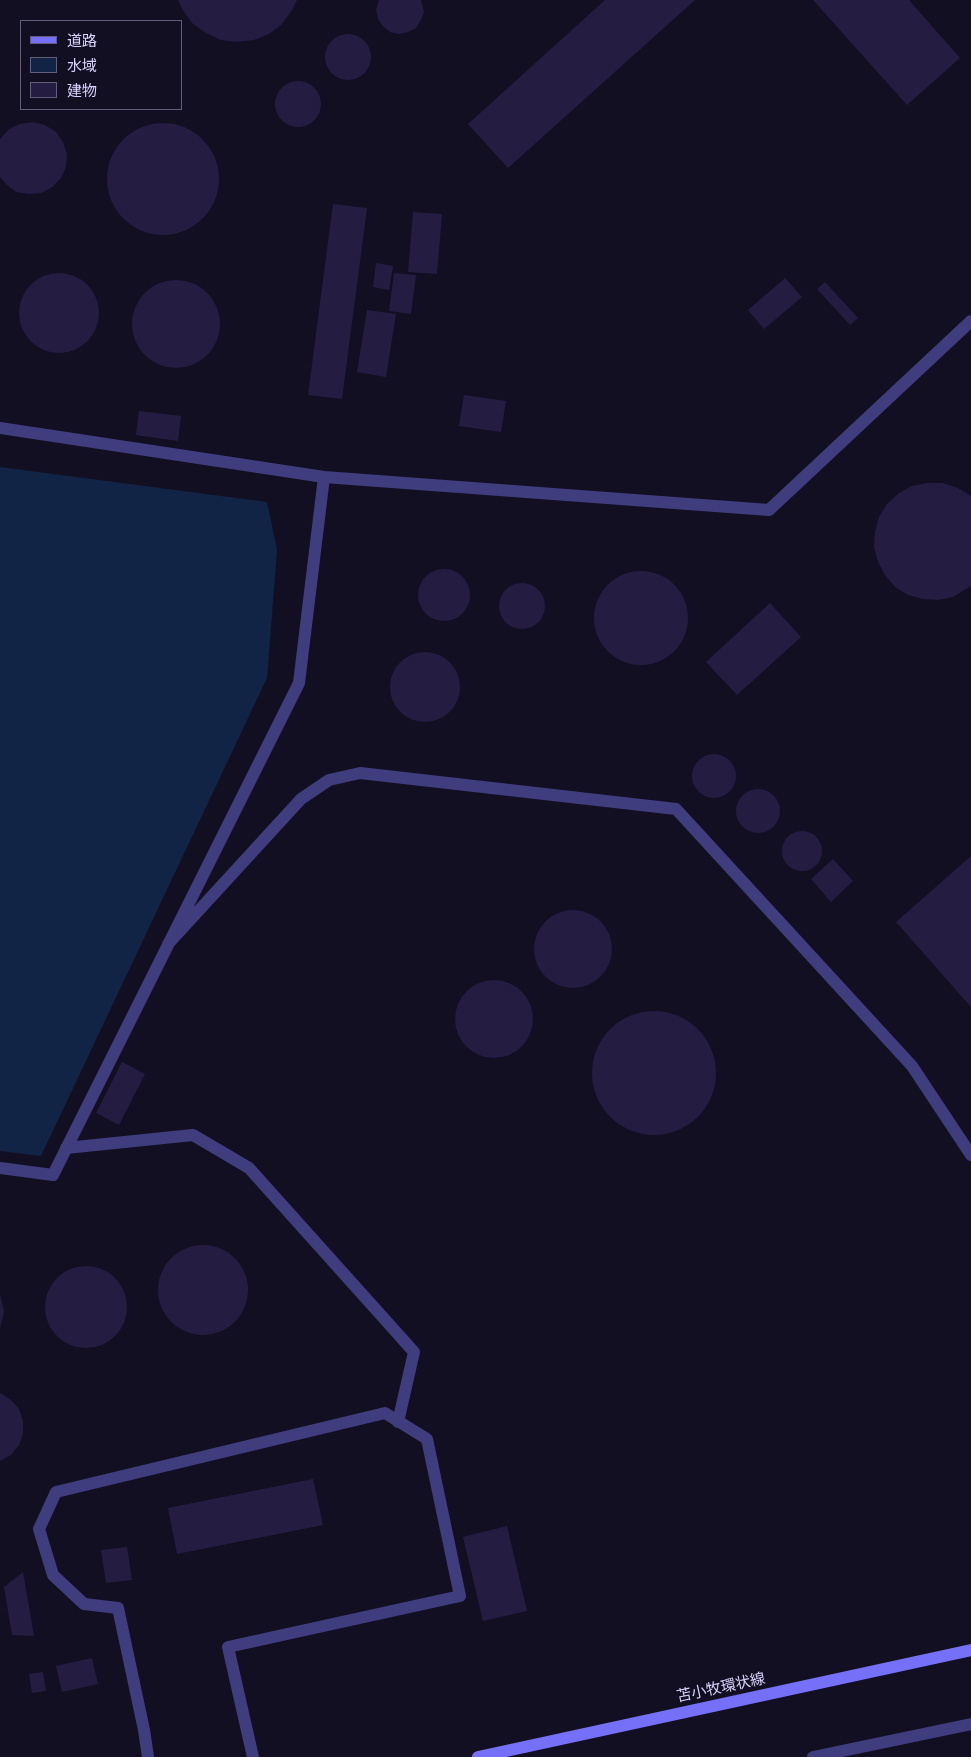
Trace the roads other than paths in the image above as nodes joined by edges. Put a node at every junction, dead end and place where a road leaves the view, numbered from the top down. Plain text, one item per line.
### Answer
1 (971, 321) edge
2 (0, 428) edge
3 (324, 477) junction
4 (168, 944) junction
5 (66, 1148) junction
6 (971, 1155) edge
7 (0, 1168) edge
8 (398, 1422) junction
9 (971, 1650) edge
10 (971, 1724) edge
11 (148, 1757) edge
12 (253, 1757) edge
13 (478, 1757) edge
14 (813, 1757) edge

1 - 3 lane
2 - 3 lane
3 - 4 lane
4 - 5 lane
4 - 6 lane
5 - 7 lane
5 - 8 lane
8 - 11 lane
8 - 12 lane
9 - 13 main road, 苫小牧環状線
10 - 14 lane

